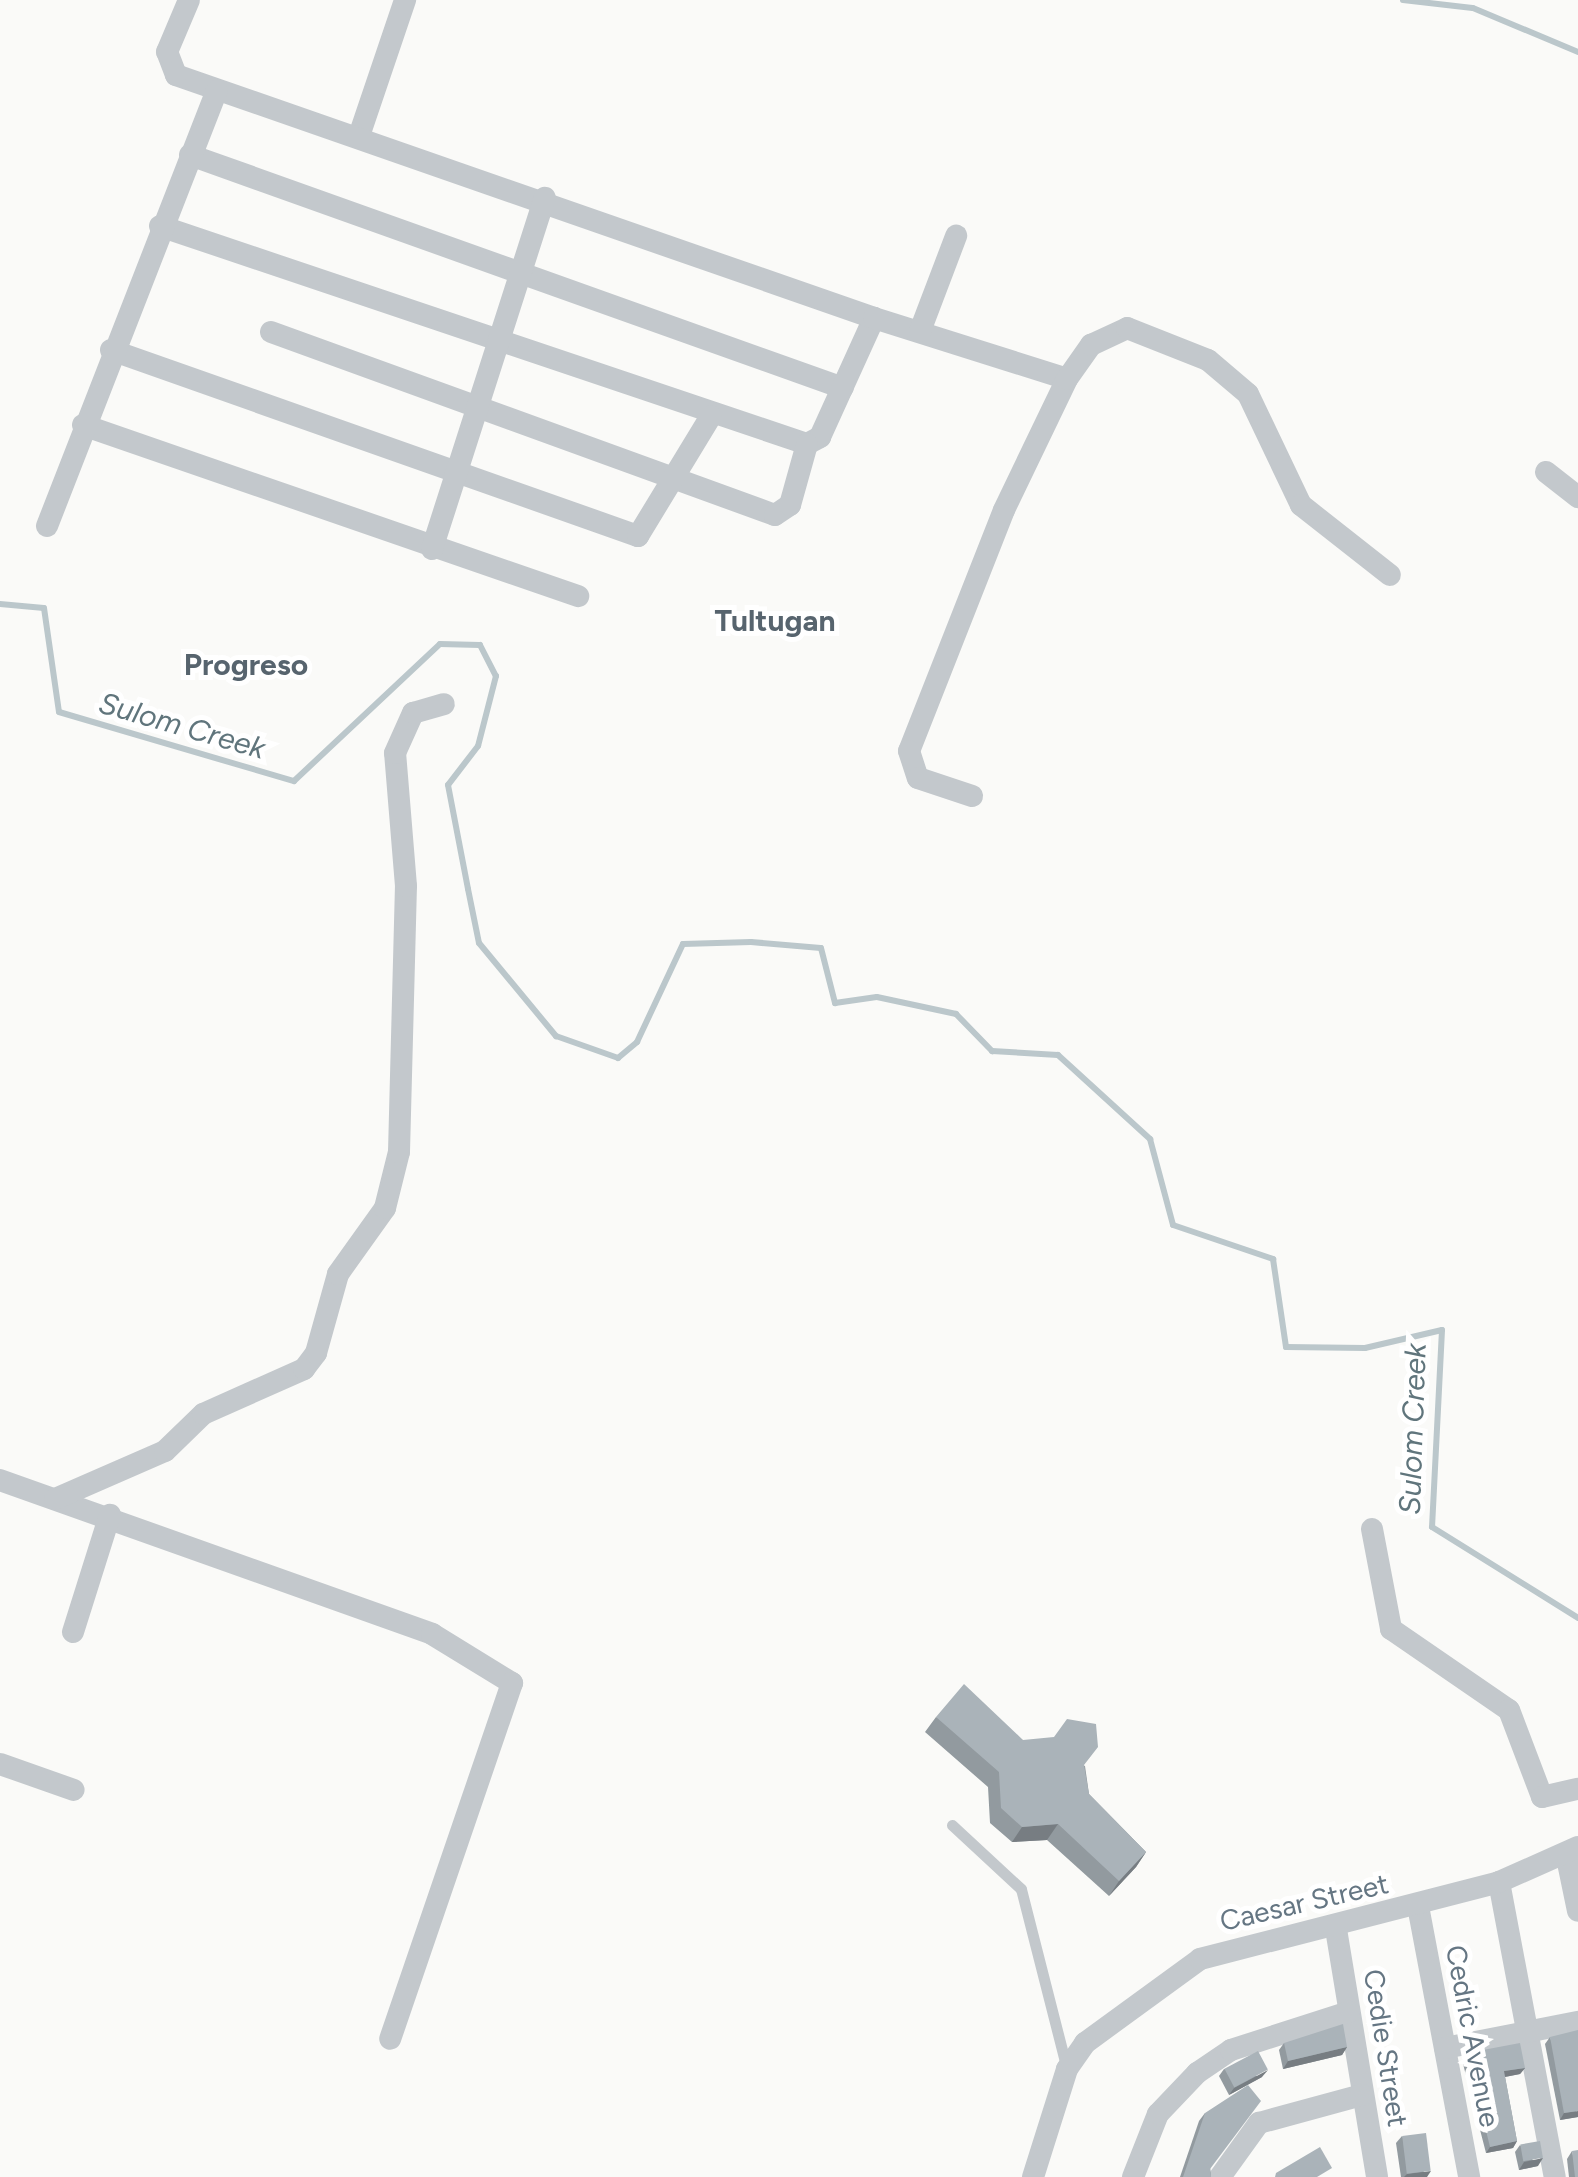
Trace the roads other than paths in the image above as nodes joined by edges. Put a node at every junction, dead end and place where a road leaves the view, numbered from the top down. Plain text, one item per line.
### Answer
1 (189, 0) edge
2 (405, 0) edge
3 (217, 90) junction
4 (360, 136) junction
5 (190, 155) junction
6 (545, 198) junction
7 (160, 226) junction
8 (956, 236) dead end
9 (521, 275) junction
10 (874, 318) junction
11 (920, 331) junction
12 (271, 332) dead end
13 (500, 335) junction
14 (111, 350) junction
15 (1067, 379) junction
16 (843, 388) junction
17 (478, 406) junction
18 (711, 416) junction
19 (82, 425) junction
20 (808, 444) junction
21 (1546, 472) dead end
22 (455, 478) junction
23 (674, 483) junction
24 (1578, 496) edge
25 (47, 526) dead end
26 (432, 549) junction
27 (1390, 575) dead end
28 (578, 596) dead end
29 (444, 704) dead end
30 (972, 796) dead end
31 (0, 1480) edge
32 (55, 1499) junction
33 (110, 1514) junction
34 (1372, 1529) dead end
35 (73, 1632) dead end
36 (0, 1764) edge
37 (1578, 1788) edge
38 (74, 1790) dead end
39 (952, 1825) dead end
40 (1572, 1850) edge
41 (1499, 1882) junction
42 (1418, 1906) junction
43 (1578, 1910) edge
44 (1336, 1930) junction
45 (1349, 2012) junction
46 (1578, 2022) edge
47 (1526, 2032) junction
48 (390, 2040) dead end
49 (1445, 2048) junction
50 (1067, 2070) junction
51 (1362, 2095) junction
52 (1033, 2177) edge
53 (1133, 2177) edge
54 (1220, 2177) edge
55 (1377, 2177) edge
56 (1469, 2177) edge
57 (1555, 2177) edge

1 - 3 street
2 - 4 street
3 - 4 street
3 - 5 street
4 - 6 street
5 - 7 street
5 - 9 street
6 - 9 street
6 - 10 street
7 - 13 street
7 - 14 street
8 - 11 street
9 - 13 street
9 - 16 street
10 - 11 street
10 - 16 street
11 - 15 street
12 - 17 street
13 - 17 street
13 - 18 street
14 - 19 street
14 - 22 street
15 - 27 street
15 - 30 street
16 - 20 street
17 - 22 street
17 - 23 street
18 - 20 street
18 - 23 street
19 - 25 street
19 - 26 street
20 - 23 street
21 - 24 street
22 - 23 street
22 - 26 street
26 - 28 street
29 - 32 street
31 - 32 street
32 - 33 street
33 - 35 street
33 - 48 street
34 - 37 street
36 - 38 street
39 - 50 lane
40 - 41 street, Caesar Street
40 - 43 street
41 - 42 street, Caesar Street
41 - 47 street
42 - 44 street, Caesar Street
42 - 49 street, Cedric Avenue
44 - 45 street, Cedie Street
44 - 50 street, Caesar Street
45 - 51 street, Cedie Street
45 - 53 street
46 - 47 street
47 - 49 street
47 - 57 street
49 - 56 street, Cedric Avenue
50 - 52 street, Caesar Street
51 - 54 street
51 - 55 street, Cedie Street

